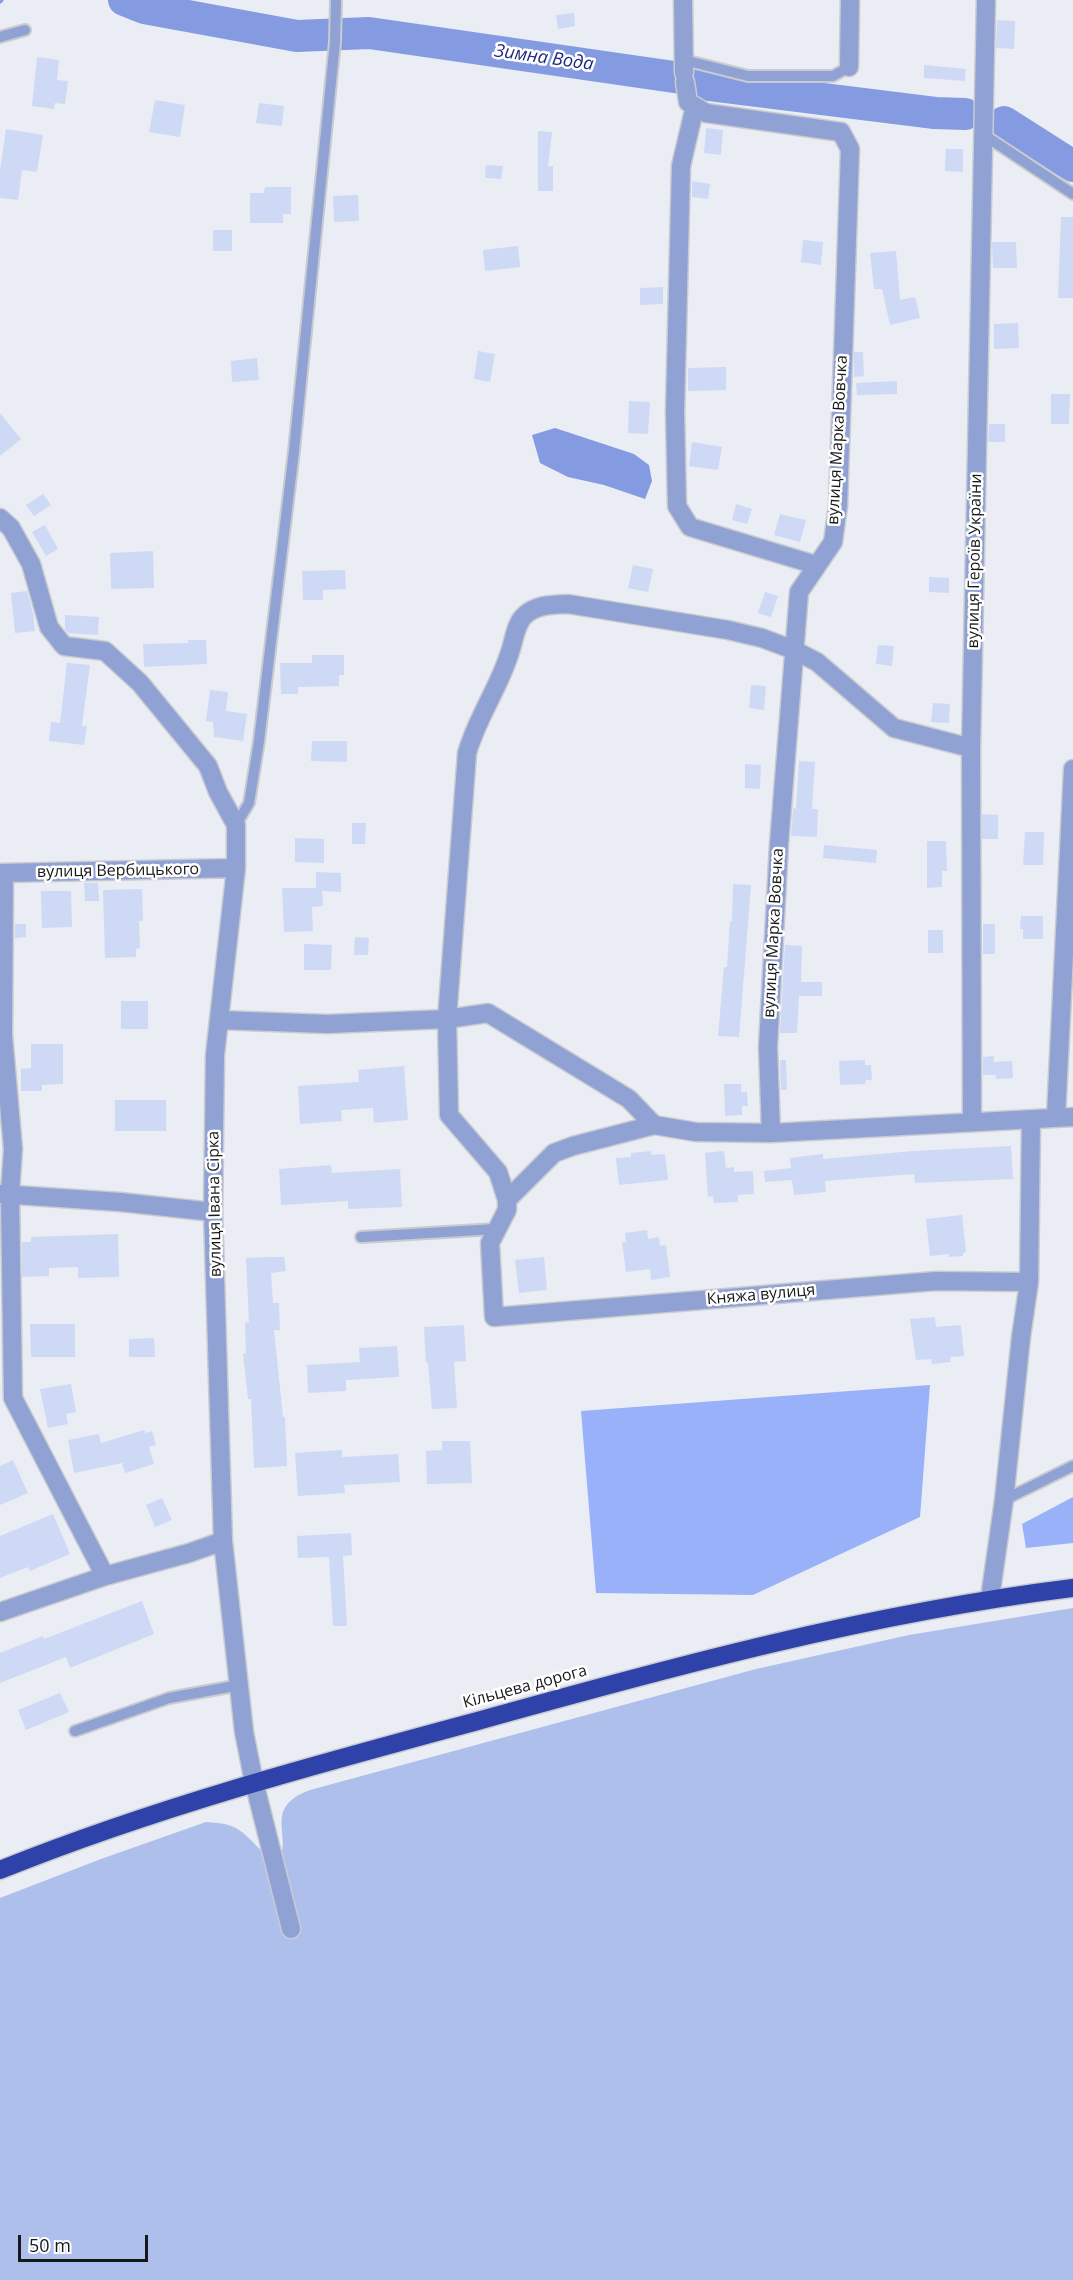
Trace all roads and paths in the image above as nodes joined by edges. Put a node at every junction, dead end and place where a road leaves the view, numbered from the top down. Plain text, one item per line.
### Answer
1 (336, 0) edge
2 (683, 0) edge
3 (850, 0) edge
4 (986, 0) edge
5 (25, 30) dead end
6 (0, 37) edge
7 (849, 68) joint
8 (684, 72) junction
9 (695, 106) junction
10 (984, 135) junction
11 (1073, 194) edge
12 (0, 518) edge
13 (816, 565) junction
14 (794, 650) junction
15 (970, 748) junction
16 (1073, 769) edge
17 (236, 825) junction
18 (236, 868) junction
19 (2, 873) edge
20 (447, 1019) junction
21 (219, 1020) junction
22 (1, 1035) edge
23 (1064, 1117) edge
24 (1031, 1120) junction
25 (972, 1122) junction
26 (654, 1125) junction
27 (771, 1133) junction
28 (5, 1194) edge
29 (507, 1200) junction
30 (213, 1212) junction
31 (496, 1229) junction
32 (361, 1237) dead end
33 (1029, 1282) junction
34 (4, 1400) edge
35 (1073, 1466) edge
36 (1005, 1500) junction
37 (223, 1541) junction
38 (105, 1576) junction
39 (1073, 1587) edge
40 (990, 1598) junction
41 (0, 1612) edge
42 (240, 1685) junction
43 (75, 1731) dead end
44 (254, 1782) junction
45 (0, 1870) edge
46 (291, 1929) dead end

1 - 17 lane
2 - 8 street
3 - 7 street
4 - 10 street, вулиця Героїв України
5 - 6 lane
7 - 8 lane
8 - 9 street
9 - 13 street
9 - 13 street, вулиця Марка Вовчка
10 - 11 lane
10 - 15 street, вулиця Героїв України
12 - 17 street
13 - 14 street, вулиця Марка Вовчка
14 - 15 street
14 - 20 street
14 - 27 street, вулиця Марка Вовчка
15 - 25 street, вулиця Героїв України
16 - 23 street
17 - 18 street, вулиця Івана Сірка
18 - 19 street, вулиця Вербицького
18 - 21 street, вулиця Івана Сірка
19 - 22 street
20 - 21 street
20 - 26 street
20 - 29 street
21 - 30 street, вулиця Івана Сірка
22 - 28 street
23 - 24 street
24 - 25 street
24 - 33 street
25 - 27 street
26 - 27 street
26 - 29 street
28 - 30 street
28 - 34 street
29 - 31 street
30 - 37 street, вулиця Івана Сірка
31 - 32 lane
31 - 33 street, Княжа вулиця
33 - 36 street
34 - 38 street
35 - 36 lane
36 - 40 street
37 - 38 street
37 - 42 street, вулиця Івана Сірка
38 - 41 street
39 - 40 highway, Кільцева дорога
40 - 44 highway, Кільцева дорога
42 - 43 lane
42 - 44 street, вулиця Івана Сірка
44 - 45 highway, Кільцева дорога
44 - 46 street, вулиця Івана Сірка

